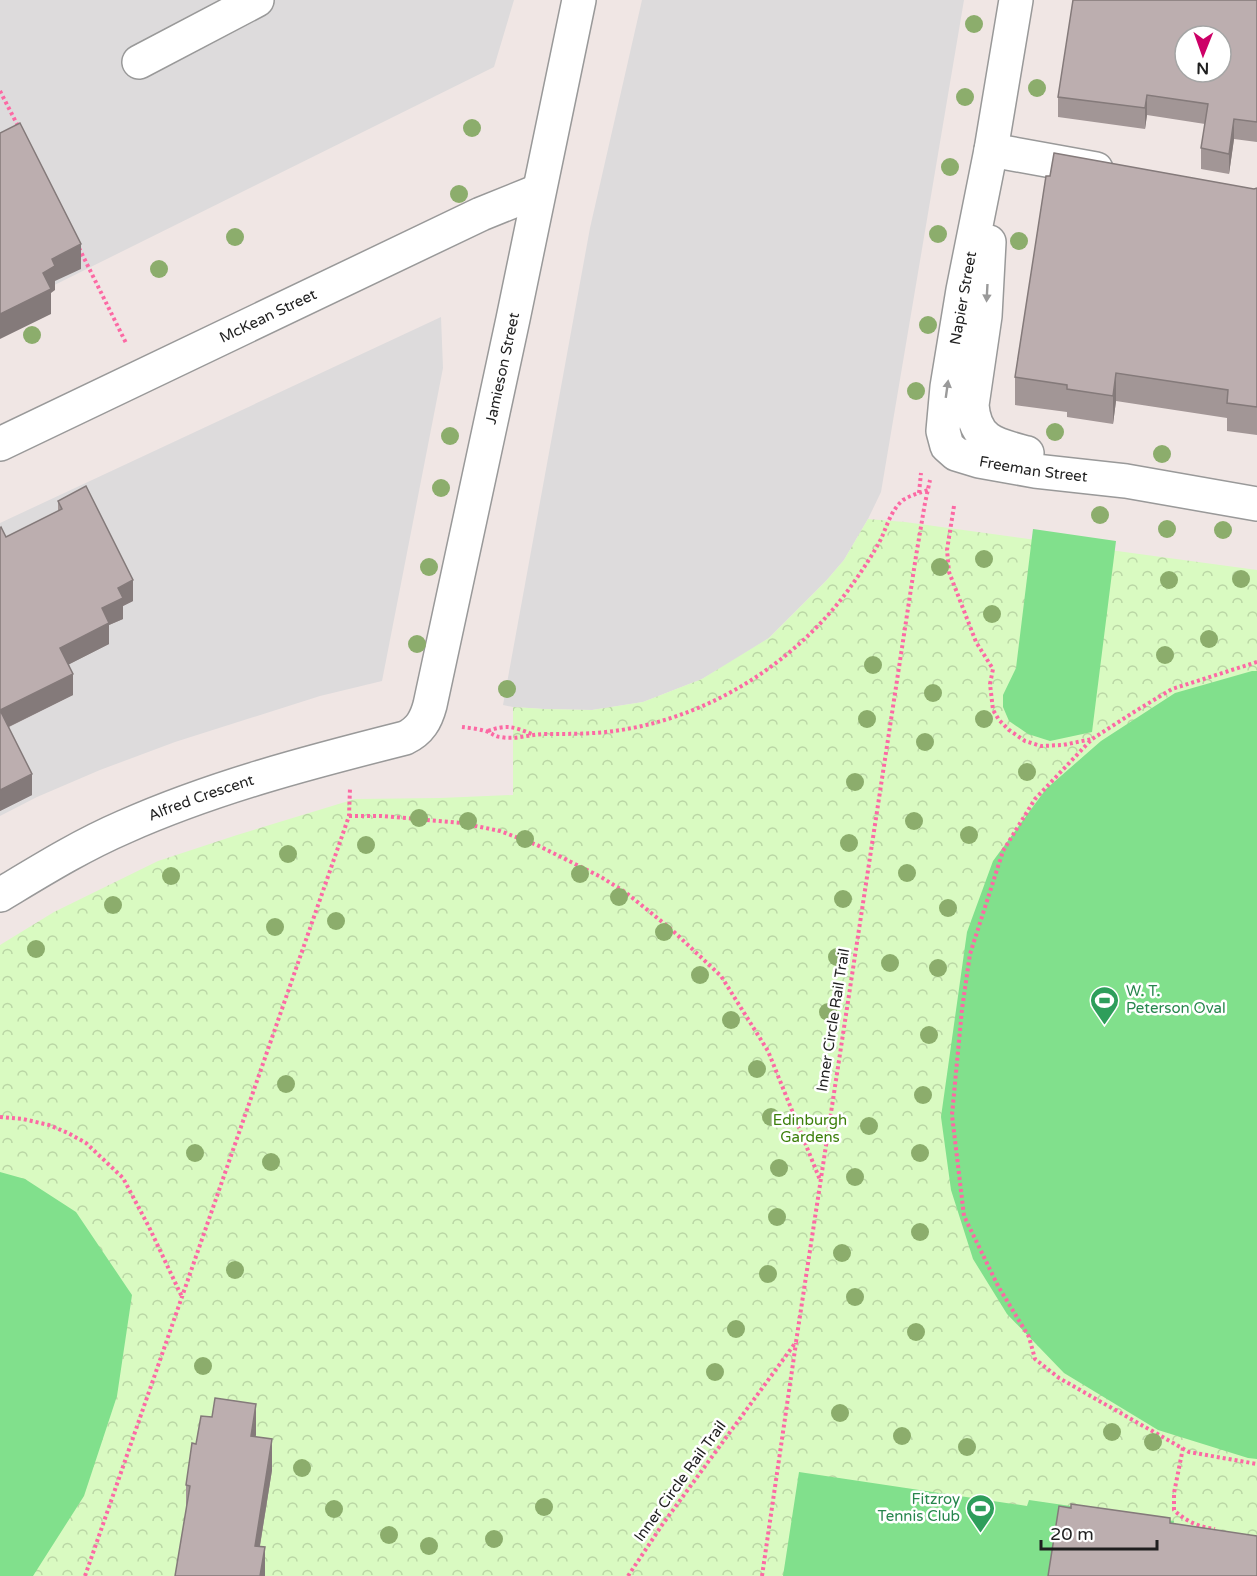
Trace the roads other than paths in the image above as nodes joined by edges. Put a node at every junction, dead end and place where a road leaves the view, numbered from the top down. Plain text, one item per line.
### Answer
1 (256, 0) edge
2 (579, 0) edge
3 (1016, 0) edge
4 (139, 62) dead end
5 (991, 150) junction
6 (1120, 173) edge
7 (538, 191) junction
8 (978, 428) joint
9 (0, 444) edge
10 (947, 446) joint
11 (1126, 481) junction
12 (1257, 504) edge
13 (415, 733) joint
14 (0, 895) edge

1 - 4 street
2 - 7 street, Jamieson Street
3 - 5 street, Napier Street
5 - 6 street
5 -> 8 street, Napier Street
10 -> 5 street, Napier Street
7 - 9 street, McKean Street
7 - 13 street, Jamieson Street
8 - 11 street, Freeman Street
10 - 11 street, Freeman Street
11 - 12 street, Freeman Street
13 - 14 street, Alfred Crescent

